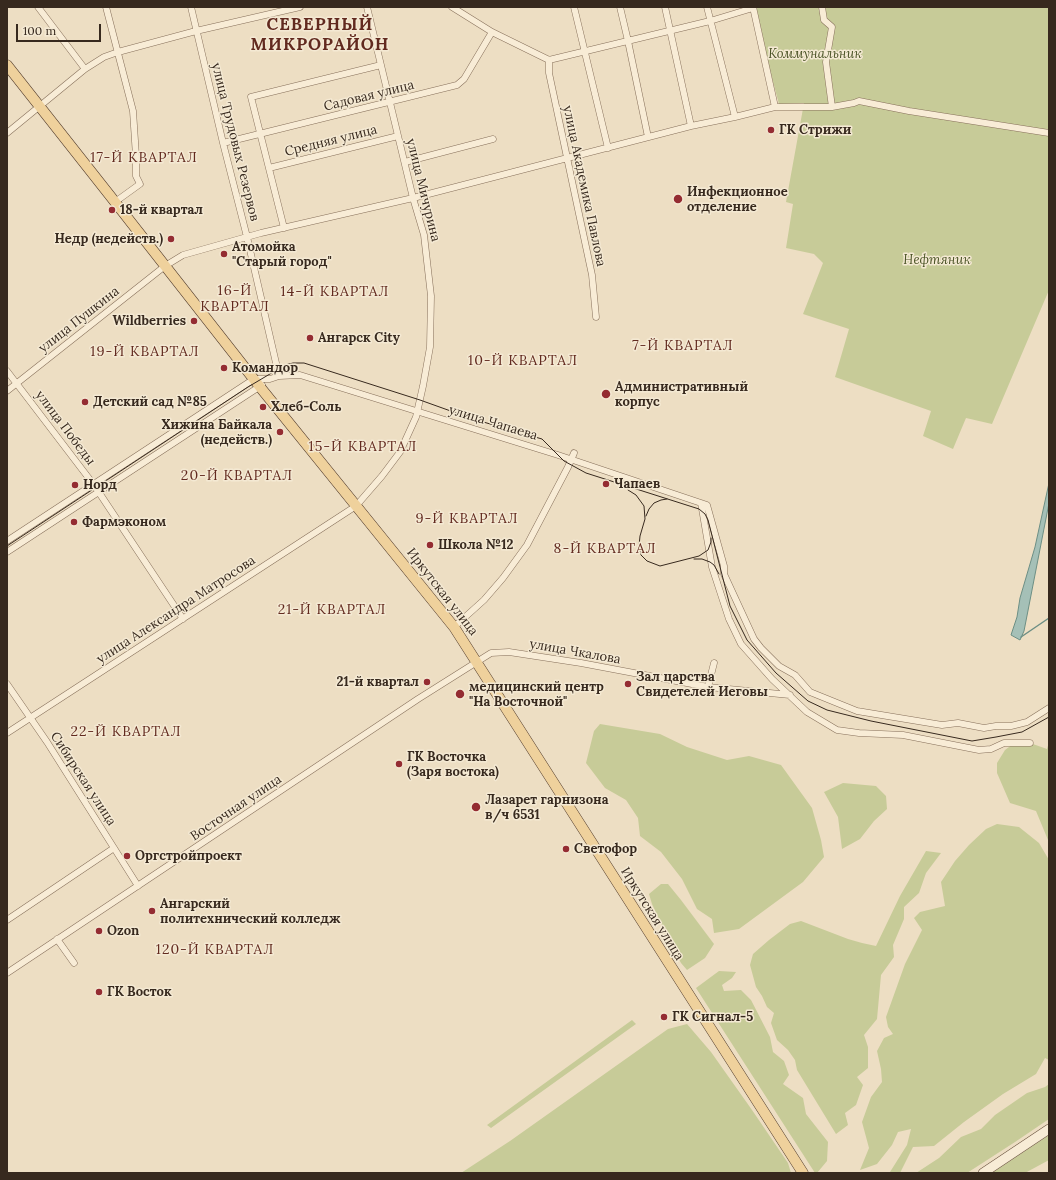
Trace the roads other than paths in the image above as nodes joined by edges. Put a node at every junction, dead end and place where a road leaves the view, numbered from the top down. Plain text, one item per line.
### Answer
1 (38, 7) edge
2 (106, 7) edge
3 (190, 7) edge
4 (300, 7) edge
5 (367, 7) edge
6 (452, 7) edge
7 (574, 7) edge
8 (620, 7) edge
9 (665, 7) edge
10 (707, 7) edge
11 (753, 7) edge
12 (822, 7) edge
13 (710, 21) junction
14 (670, 30) junction
15 (196, 31) junction
16 (492, 32) junction
17 (628, 41) junction
18 (585, 51) junction
19 (118, 52) junction
20 (549, 60) junction
21 (7, 65) edge
22 (381, 65) junction
23 (85, 69) junction
24 (390, 103) junction
25 (40, 106) junction
26 (832, 106) junction
27 (775, 107) junction
28 (735, 117) junction
29 (691, 126) junction
30 (7, 133) edge
31 (1049, 133) edge
32 (261, 134) junction
33 (398, 136) junction
34 (648, 137) junction
35 (493, 139) dead end
36 (223, 143) junction
37 (608, 148) junction
38 (567, 159) junction
39 (405, 162) junction
40 (269, 168) junction
41 (413, 198) junction
42 (115, 202) junction
43 (284, 228) junction
44 (247, 237) junction
45 (165, 266) junction
46 (596, 317) dead end
47 (7, 371) edge
48 (279, 376) junction
49 (270, 379) junction
50 (17, 383) junction
51 (257, 383) junction
52 (7, 391) edge
53 (418, 411) junction
54 (574, 453) dead end
55 (572, 459) junction
56 (94, 484) junction
57 (98, 491) junction
58 (704, 504) junction
59 (356, 506) junction
60 (7, 541) edge
61 (7, 552) edge
62 (183, 619) junction
63 (454, 626) junction
64 (478, 662) junction
65 (714, 663) dead end
66 (7, 684) edge
67 (708, 687) junction
68 (790, 695) junction
69 (1049, 708) edge
70 (30, 717) junction
71 (7, 733) edge
72 (1030, 743) dead end
73 (114, 848) junction
74 (138, 886) junction
75 (7, 920) edge
76 (57, 939) junction
77 (74, 963) dead end
78 (7, 973) edge
79 (1049, 1129) edge
80 (803, 1173) edge
81 (983, 1173) edge

1 - 23 street
2 - 19 street
3 - 15 street, улица Трудовых Резервов
4 - 15 street
5 - 22 street, улица Мичурина
6 - 16 street
7 - 18 street
8 - 17 street
9 - 14 street
10 - 13 street
11 - 13 street
11 - 27 street
12 - 26 street
13 - 14 street
13 - 28 street
14 - 17 street
14 - 29 street
15 - 19 street
15 - 36 street, улица Трудовых Резервов
16 - 20 street
16 - 24 street, Садовая улица
17 - 18 street
17 - 34 street
18 - 20 street
18 - 37 street
19 - 23 street
19 - 42 street
20 - 38 street, улица Академика Павлова
21 - 25 main road, Иркутская улица
22 - 24 street, улица Мичурина
22 - 32 street
23 - 25 street
24 - 32 street, Садовая улица
24 - 33 street, улица Мичурина
25 - 30 street
25 - 42 main road, Иркутская улица
26 - 27 street, улица Пушкина
26 - 31 street, улица Пушкина
27 - 28 street, улица Пушкина
28 - 29 street, улица Пушкина
29 - 34 street, улица Пушкина
32 - 36 street, Садовая улица
32 - 40 street
33 - 39 street, улица Мичурина
33 - 40 street, Средняя улица
34 - 37 street, улица Пушкина
35 - 39 street
36 - 44 street, улица Трудовых Резервов
37 - 38 street, улица Пушкина
38 - 41 street, улица Пушкина
38 - 46 street, улица Академика Павлова
39 - 41 street, улица Мичурина
40 - 43 street
41 - 43 street, улица Пушкина
41 - 53 street, улица Мичурина
42 - 45 main road, Иркутская улица
43 - 44 street, улица Пушкина
44 - 45 street, улица Пушкина
44 - 48 street, улица Трудовых Резервов
45 - 50 street, улица Пушкина
45 - 51 main road, Иркутская улица
47 - 50 street, улица Победы
48 - 49 street, улица Чапаева
48 - 53 street, улица Чапаева
49 - 51 street
49 - 51 street
50 - 52 street, улица Пушкина
50 - 56 street, улица Победы
51 - 56 street
51 - 57 street
51 - 59 main road, Иркутская улица
53 - 55 street, улица Чапаева
53 - 59 street, улица Мичурина
54 - 55 street
55 - 58 street, улица Чапаева
55 - 63 street
56 - 57 street, улица Победы
56 - 60 street
57 - 61 street
57 - 62 street, улица Победы
58 - 68 street
58 - 69 street
59 - 62 street, улица Александра Матросова
59 - 63 main road, Иркутская улица
62 - 70 street, улица Александра Матросова
63 - 64 main road, Иркутская улица
64 - 67 street, улица Чкалова
64 - 74 street, Восточная улица
64 - 80 main road, Иркутская улица
65 - 67 street
66 - 70 street, Сибирская улица
67 - 68 street, улица Чкалова
68 - 72 street
70 - 71 street, улица Александра Матросова
70 - 73 street, Сибирская улица
73 - 74 street, Сибирская улица
73 - 75 street
74 - 76 street, Восточная улица
76 - 77 street
76 - 78 street, Восточная улица
79 - 81 street

